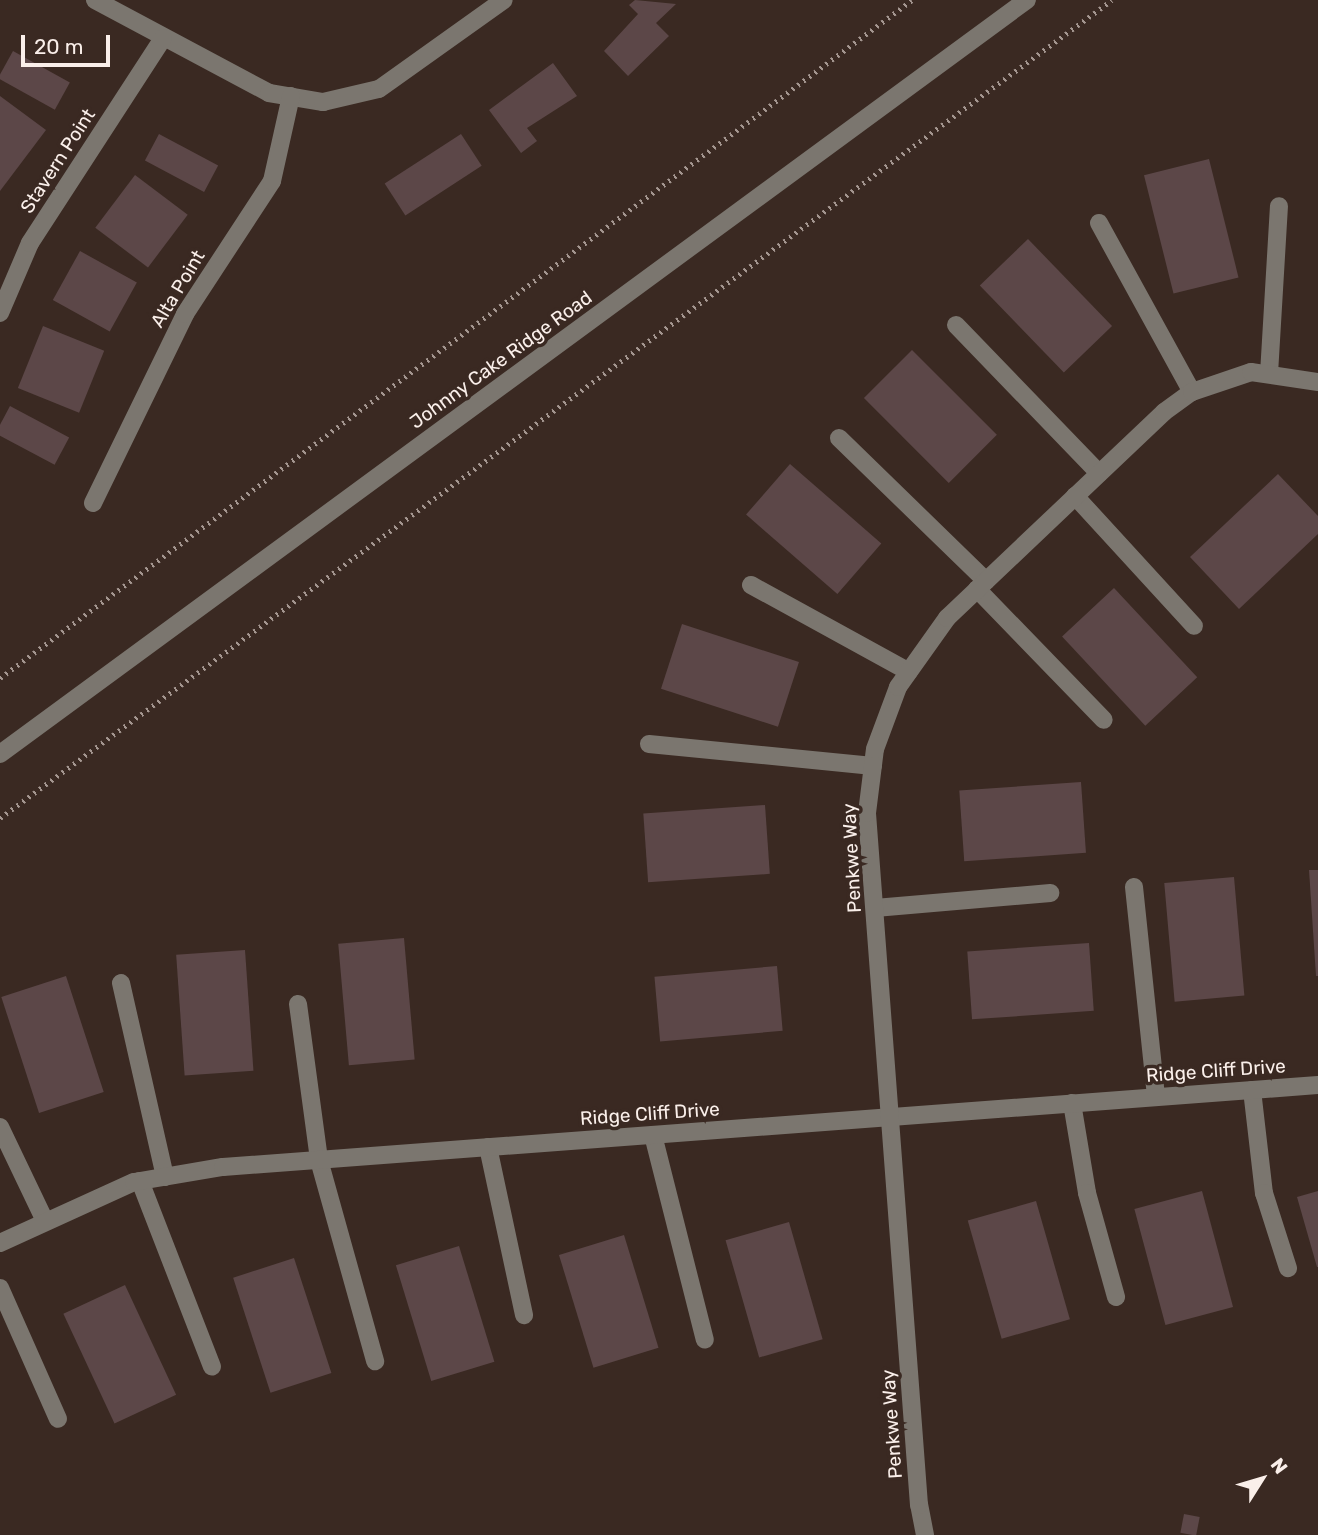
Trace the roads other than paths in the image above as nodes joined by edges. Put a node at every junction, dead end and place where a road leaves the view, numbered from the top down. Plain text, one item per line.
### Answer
1 (95, 0) edge
2 (504, 0) edge
3 (1027, 0) edge
4 (163, 38) junction
5 (291, 96) junction
6 (1279, 206) dead end
7 (1099, 223) dead end
8 (0, 313) edge
9 (956, 325) dead end
10 (1269, 374) junction
11 (1318, 382) edge
12 (1192, 392) junction
13 (839, 438) dead end
14 (1099, 473) junction
15 (1075, 496) junction
16 (93, 503) dead end
17 (751, 585) dead end
18 (982, 585) junction
19 (1195, 626) dead end
20 (909, 672) junction
21 (1104, 720) dead end
22 (649, 744) dead end
23 (0, 754) edge
24 (873, 766) junction
25 (1134, 887) dead end
26 (1050, 893) dead end
27 (875, 908) junction
28 (121, 983) dead end
29 (298, 1004) dead end
30 (1318, 1085) edge
31 (1252, 1090) junction
32 (1156, 1097) junction
33 (1072, 1103) junction
34 (890, 1117) junction
35 (0, 1127) edge
36 (653, 1135) junction
37 (488, 1147) junction
38 (319, 1160) junction
39 (165, 1177) junction
40 (140, 1181) junction
41 (45, 1222) junction
42 (0, 1243) edge
43 (1288, 1268) dead end
44 (0, 1288) edge
45 (1116, 1297) dead end
46 (524, 1315) dead end
47 (705, 1340) dead end
48 (375, 1361) dead end
49 (212, 1367) dead end
50 (58, 1419) dead end
51 (925, 1535) edge

1 - 4 street
2 - 5 street
3 - 23 street, Johnny Cake Ridge Road
4 - 5 street
4 - 8 street, Stavern Point
5 - 16 street, Alta Point
6 - 10 street
7 - 12 street
9 - 14 street
10 - 11 street, Penkwe Way
10 - 12 street, Penkwe Way
12 - 14 street, Penkwe Way
13 - 18 street
14 - 15 street, Penkwe Way
15 - 18 street, Penkwe Way
15 - 19 street
17 - 20 street
18 - 20 street, Penkwe Way
18 - 21 street
20 - 24 street, Penkwe Way
22 - 24 street
24 - 27 street, Penkwe Way
25 - 32 street
26 - 27 street
27 - 34 street, Penkwe Way
28 - 39 street
29 - 38 street
30 - 31 street, Ridge Cliff Drive
31 - 32 street, Ridge Cliff Drive
31 - 43 street
32 - 33 street, Ridge Cliff Drive
33 - 34 street, Ridge Cliff Drive
33 - 45 street
34 - 36 street, Ridge Cliff Drive
34 - 51 street, Penkwe Way
35 - 41 street
36 - 37 street, Ridge Cliff Drive
36 - 47 street
37 - 38 street, Ridge Cliff Drive
37 - 46 street
38 - 39 street, Ridge Cliff Drive
38 - 48 street
39 - 40 street, Ridge Cliff Drive
40 - 41 street, Ridge Cliff Drive
40 - 49 street
41 - 42 street, Ridge Cliff Drive
44 - 50 street

